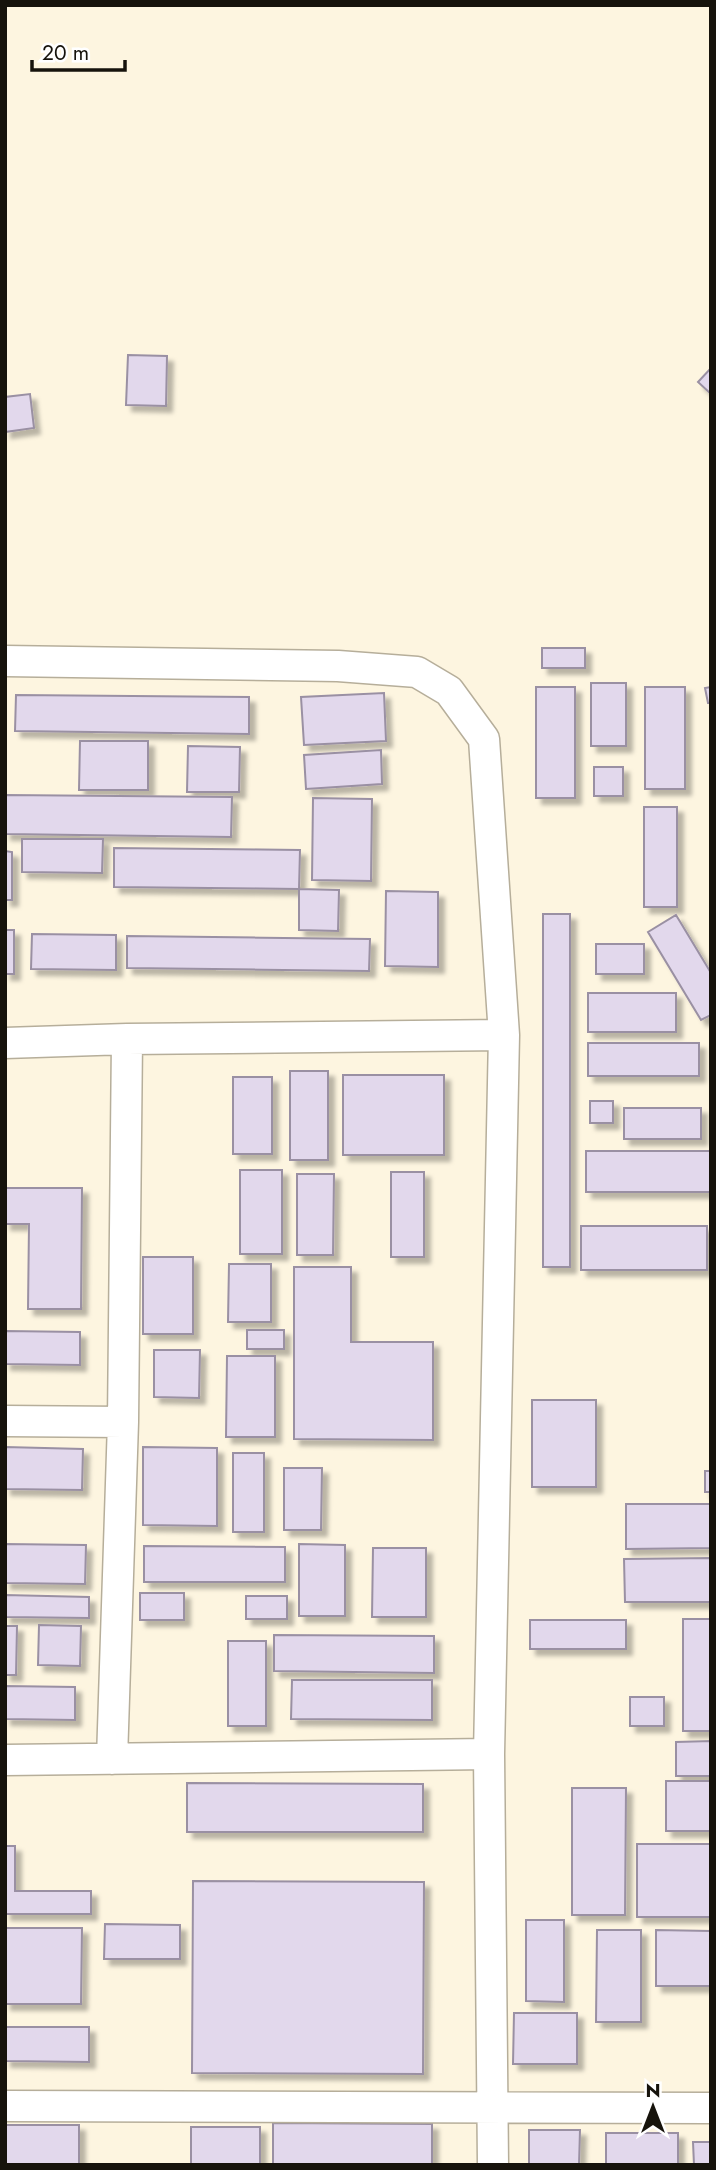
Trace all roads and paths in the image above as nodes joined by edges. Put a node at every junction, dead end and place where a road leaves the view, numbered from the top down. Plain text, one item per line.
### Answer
1 (5, 661) edge
2 (504, 1035) junction
3 (127, 1039) junction
4 (5, 1043) edge
5 (5, 1421) edge
6 (123, 1422) junction
7 (489, 1754) junction
8 (113, 1759) junction
9 (5, 1760) edge
10 (5, 2105) edge
11 (492, 2106) junction
12 (711, 2108) edge
13 (493, 2165) edge

1 - 2 street
2 - 3 street
2 - 7 street
3 - 4 street
3 - 6 street
5 - 6 street
6 - 8 street
7 - 8 street
7 - 11 street
8 - 9 street
10 - 11 street
11 - 12 street
11 - 13 street

